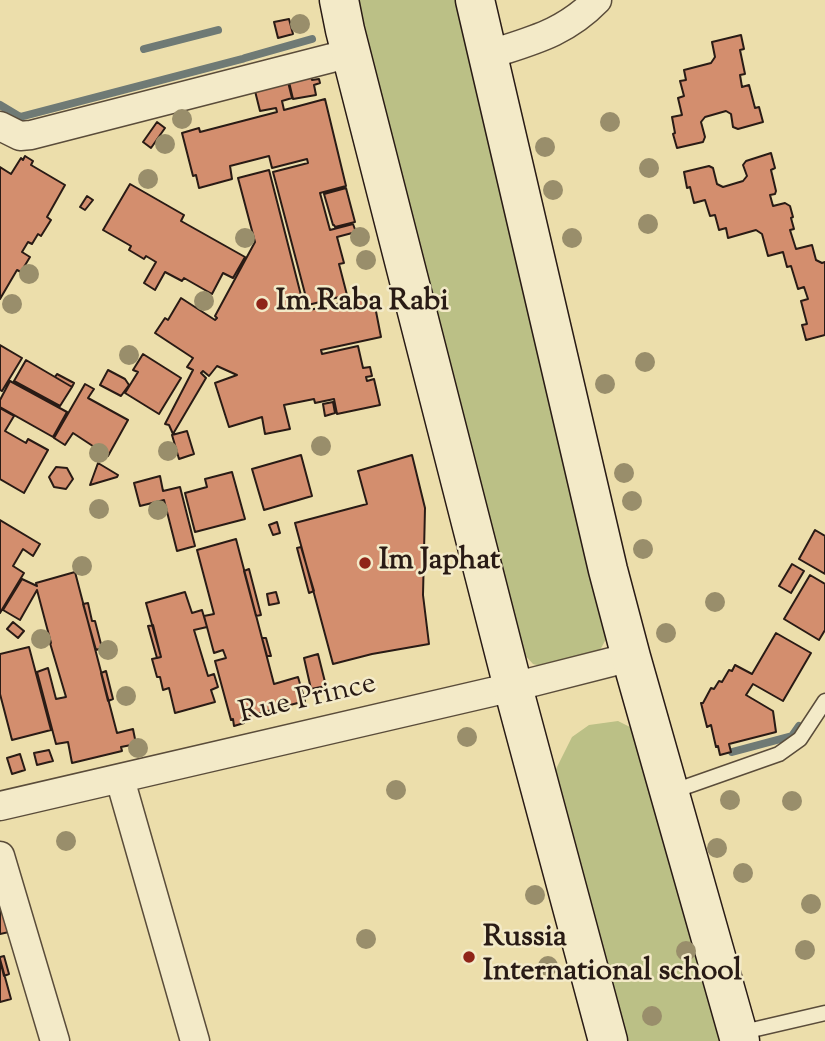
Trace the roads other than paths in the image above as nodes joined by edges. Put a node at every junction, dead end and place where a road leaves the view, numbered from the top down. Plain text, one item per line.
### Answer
1 (339, 0) edge
2 (475, 0) edge
3 (597, 0) edge
4 (351, 53) junction
5 (488, 55) junction
6 (0, 126) edge
7 (631, 657) junction
8 (513, 687) junction
9 (825, 701) edge
10 (120, 779) junction
11 (670, 793) junction
12 (0, 806) edge
13 (0, 856) edge
14 (825, 1013) edge
15 (739, 1037) edge
16 (55, 1041) edge
17 (195, 1041) edge
18 (608, 1041) edge

1 - 4 main road
2 - 5 main road
3 - 5 street
4 - 6 street
4 - 8 main road
5 - 7 main road
7 - 8 street, Rue Prince
7 - 11 main road
8 - 10 street, Rue Prince
8 - 18 main road
9 - 11 lane
10 - 12 street, Rue Prince
10 - 17 street
11 - 15 main road
13 - 16 street
14 - 15 lane

